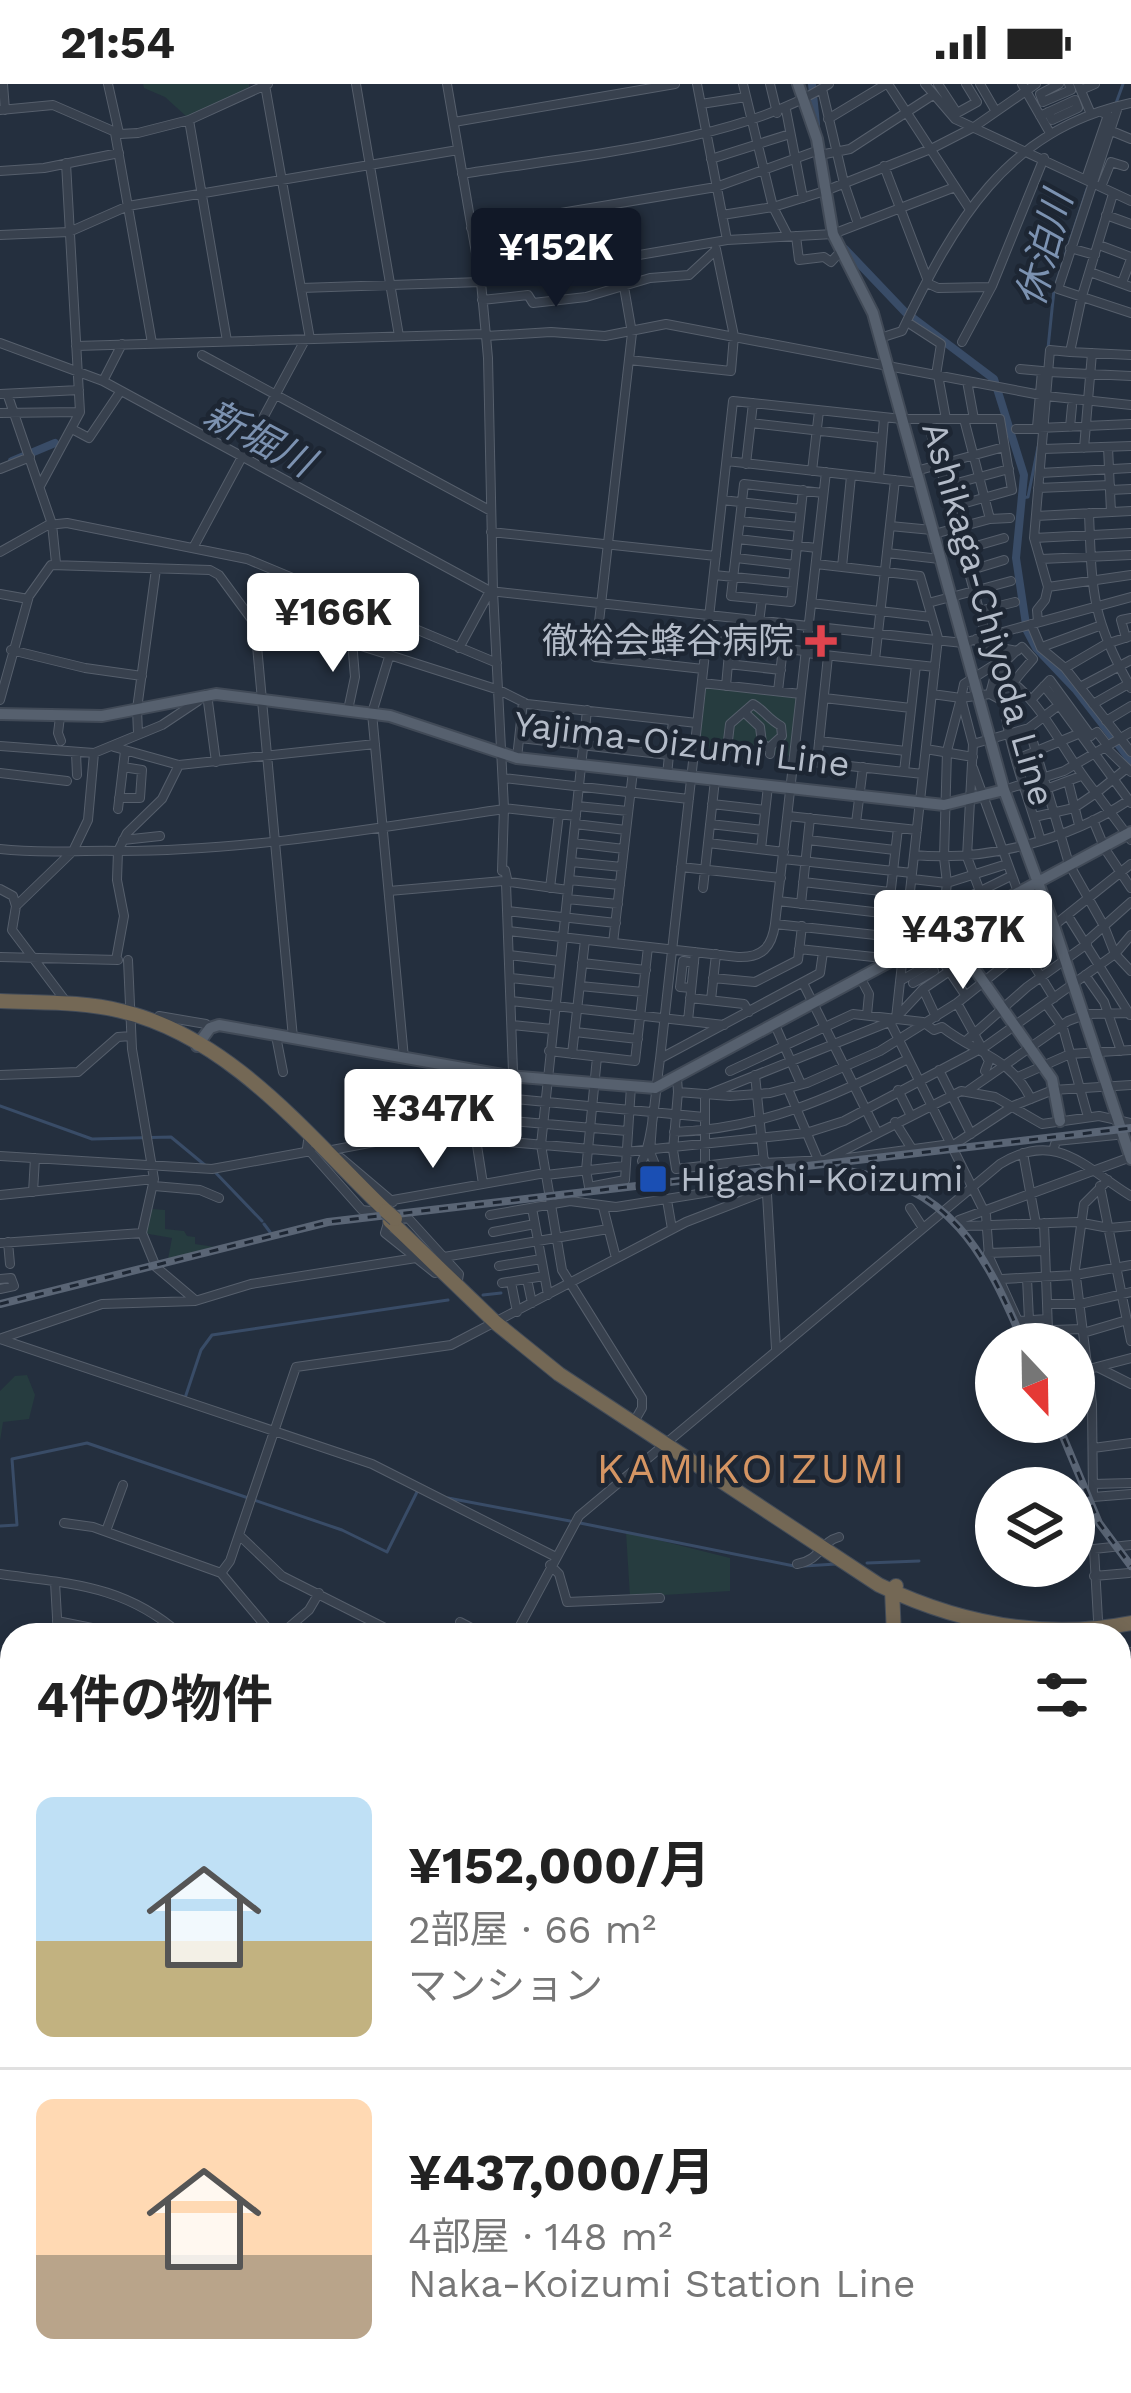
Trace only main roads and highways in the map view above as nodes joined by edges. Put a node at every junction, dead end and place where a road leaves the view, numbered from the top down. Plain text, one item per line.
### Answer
1 (799, 84) edge
2 (816, 92) edge
3 (0, 714) edge
4 (1004, 790) junction
5 (1130, 835) edge
6 (1035, 883) junction
7 (945, 933) junction
8 (0, 1003) edge
9 (130, 1016) junction
10 (198, 1044) junction
11 (1060, 1121) road end
12 (1122, 1127) edge
13 (1131, 1158) edge
14 (389, 1214) junction
15 (499, 1322) junction
16 (666, 1443) junction
17 (895, 1590) junction
18 (896, 1623) edge
19 (1040, 1623) edge

1 - 2 main road, Ashikaga-Chiyoda Line
2 - 4 main road, Ashikaga-Chiyoda Line
3 - 4 main road, Yajima-Oizumi Line
4 - 6 main road, Ashikaga-Chiyoda Line
5 - 6 main road
6 - 7 main road
6 - 12 main road, Ashikaga-Chiyoda Line
7 - 10 main road
7 - 11 main road
8 - 9 highway
8 - 9 highway
9 - 10 highway
10 - 14 highway
10 - 14 highway
12 - 13 main road, Ashikaga-Chiyoda Line
14 - 15 highway
15 - 16 highway
15 - 16 highway
16 - 17 highway
17 - 18 highway
17 - 19 highway

